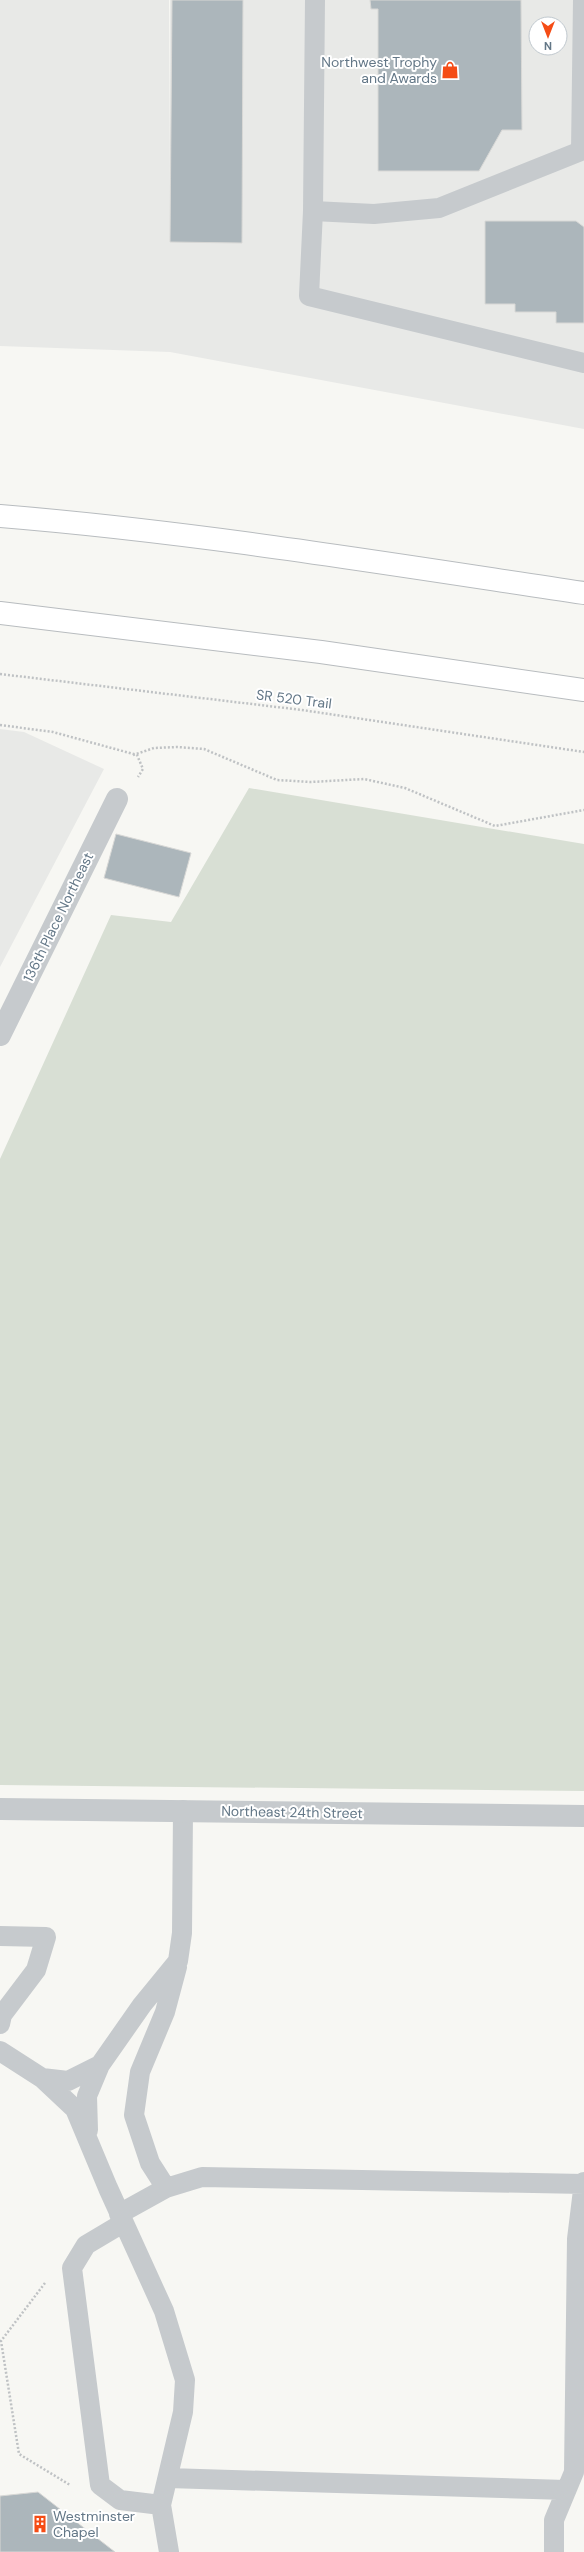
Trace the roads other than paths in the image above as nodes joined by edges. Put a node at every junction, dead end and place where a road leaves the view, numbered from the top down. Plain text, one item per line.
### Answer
1 (315, 0) edge
2 (583, 0) edge
3 (583, 152) edge
4 (313, 211) junction
5 (584, 363) edge
6 (0, 516) edge
7 (584, 593) edge
8 (0, 613) edge
9 (584, 690) edge
10 (117, 799) road end
11 (0, 1035) edge
12 (0, 1809) edge
13 (183, 1810) junction
14 (584, 1816) edge
15 (0, 1936) edge
16 (178, 1961) junction
17 (0, 2024) edge
18 (0, 2051) edge
19 (100, 2065) junction
20 (42, 2078) junction
21 (89, 2144) junction
22 (584, 2183) edge
23 (166, 2188) junction
24 (121, 2219) junction
25 (168, 2478) junction
26 (566, 2490) junction
27 (161, 2506) junction
28 (169, 2552) edge
29 (554, 2552) edge

1 - 4 lane
2 - 3 lane
3 - 4 lane
4 - 5 lane
6 - 7 highway
8 - 9 highway
10 - 11 street, 136th Place Northeast
12 - 13 street, Northeast 24th Street
13 - 14 street, Northeast 24th Street
13 - 16 lane
15 - 17 lane
16 - 19 lane
16 - 23 lane
18 - 20 lane
19 - 20 lane
19 - 21 lane
20 - 21 lane
21 - 24 lane
22 - 23 lane
22 - 26 lane
23 - 24 lane
24 - 25 lane
24 - 27 lane
25 - 26 lane
25 - 27 lane
26 - 29 lane
27 - 28 lane

